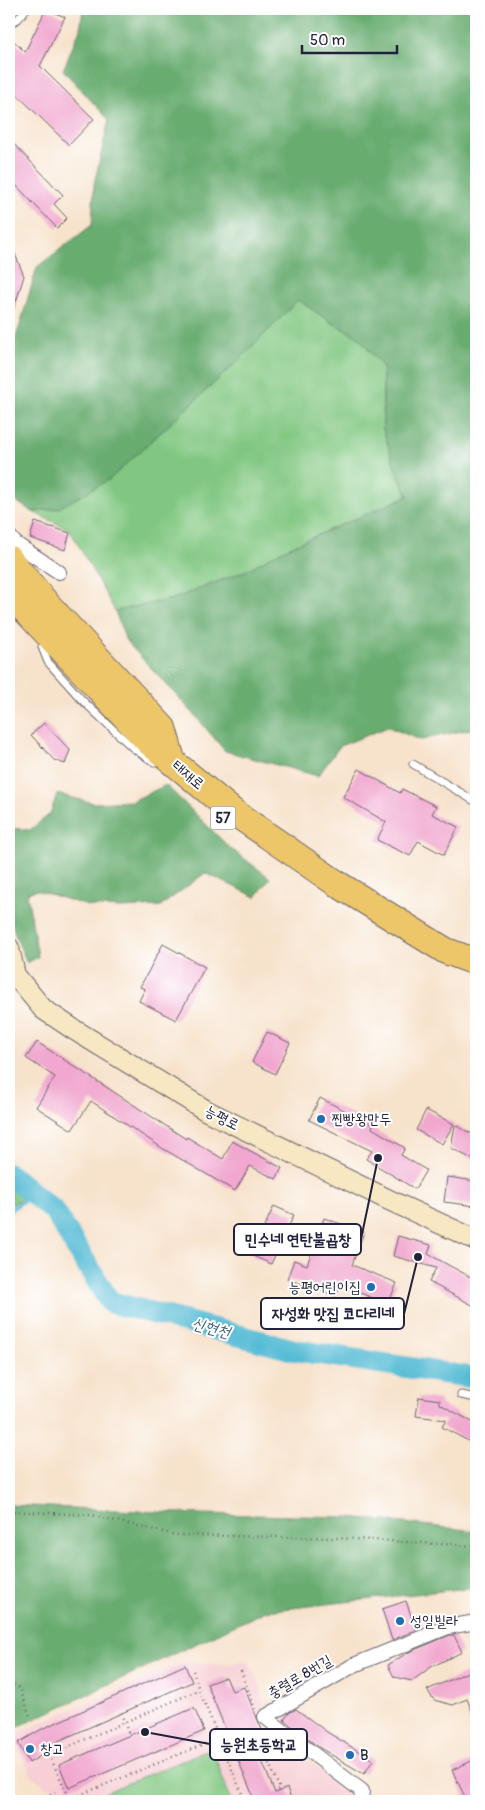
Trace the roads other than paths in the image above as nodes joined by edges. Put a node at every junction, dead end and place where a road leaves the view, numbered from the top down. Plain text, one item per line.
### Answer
1 (26, 9) edge
2 (9, 24) edge
3 (9, 536) edge
4 (9, 559) edge
5 (59, 572) dead end
6 (9, 593) edge
7 (9, 612) edge
8 (42, 647) junction
9 (412, 764) dead end
10 (167, 765) junction
11 (476, 802) edge
12 (9, 948) edge
13 (476, 962) edge
14 (476, 973) edge
15 (476, 1240) edge
16 (461, 1395) dead end
17 (476, 1398) edge
18 (476, 1622) edge
19 (361, 1801) edge

1 - 2 lane
3 - 5 street
4 - 10 highway
6 - 10 highway, 태재로 / 57
7 - 8 highway, 태재로 / 57
8 - 10 lane
8 - 14 highway, 태재로 / 57
9 - 11 lane
10 - 13 highway, 태재로 / 57
12 - 15 main road, 능평로
16 - 17 lane
18 - 19 street, 충렬로 8번길

